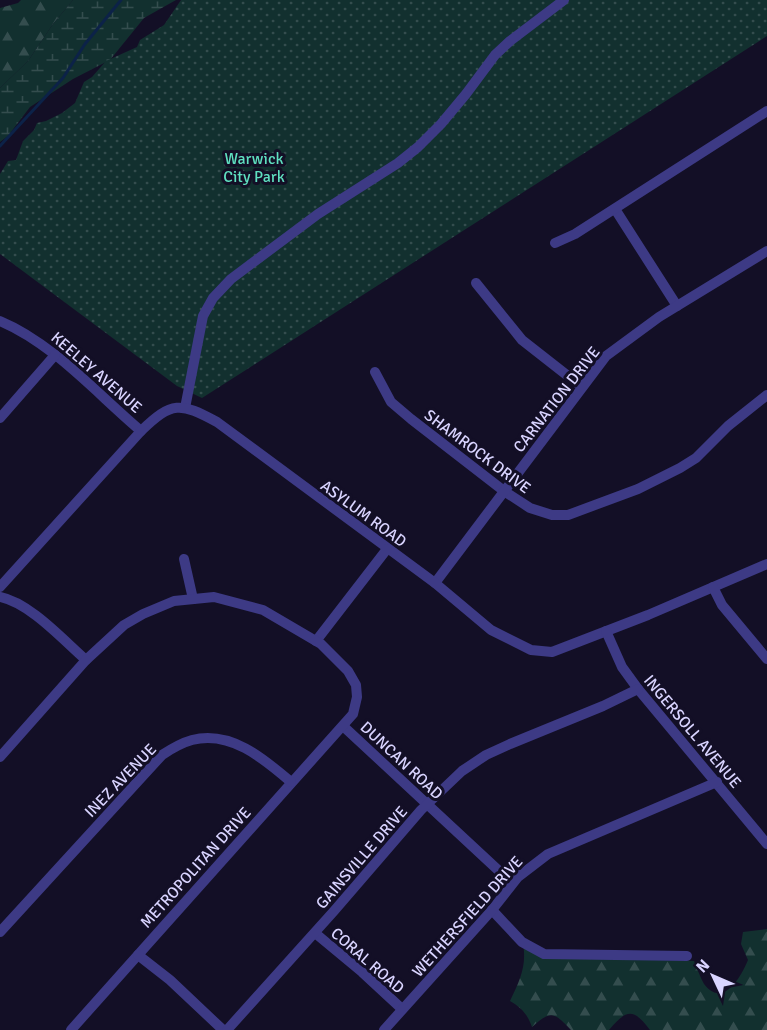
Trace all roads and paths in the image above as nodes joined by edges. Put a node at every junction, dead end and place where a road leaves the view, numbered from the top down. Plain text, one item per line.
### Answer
1 (564, 0) edge
2 (767, 111) edge
3 (615, 209) junction
4 (555, 243) dead end
5 (767, 251) edge
6 (476, 283) dead end
7 (676, 306) junction
8 (0, 321) edge
9 (56, 354) junction
10 (375, 372) dead end
11 (582, 387) junction
12 (767, 395) edge
13 (185, 408) junction
14 (0, 418) edge
15 (141, 431) junction
16 (504, 491) junction
17 (387, 549) junction
18 (184, 559) dead end
19 (767, 564) edge
20 (435, 583) junction
21 (0, 587) edge
22 (713, 587) junction
23 (0, 597) edge
24 (193, 599) junction
25 (606, 631) junction
26 (316, 641) junction
27 (767, 659) edge
28 (86, 660) junction
29 (638, 689) junction
30 (343, 726) junction
31 (0, 757) edge
32 (291, 782) junction
33 (717, 782) junction
34 (426, 805) junction
35 (767, 844) edge
36 (512, 883) junction
37 (492, 910) junction
38 (0, 932) edge
39 (315, 933) junction
40 (138, 955) junction
41 (687, 956) dead end
42 (402, 1009) junction
43 (71, 1030) edge
44 (225, 1030) edge
45 (384, 1030) edge

1 - 13 street
2 - 3 street
3 - 4 street
3 - 7 street
5 - 7 street, CARNATION DRIVE
6 - 11 street
7 - 11 street, CARNATION DRIVE
8 - 9 street, KEELEY AVENUE
9 - 14 street
9 - 15 street, KEELEY AVENUE
10 - 16 street, SHAMROCK DRIVE
11 - 16 street, CARNATION DRIVE
12 - 16 street, SHAMROCK DRIVE
13 - 15 street
13 - 17 street, ASYLUM ROAD
15 - 21 street
16 - 20 street, CARNATION DRIVE
17 - 20 street, ASYLUM ROAD
17 - 26 street
18 - 24 street
19 - 22 street, ASYLUM ROAD
20 - 25 street, ASYLUM ROAD
22 - 25 street, ASYLUM ROAD
22 - 27 street
23 - 28 street
24 - 26 street, DUNCAN ROAD
24 - 28 street, DUNCAN ROAD
25 - 29 street, INGERSOLL AVENUE
26 - 30 street, DUNCAN ROAD
28 - 31 street, DUNCAN ROAD
29 - 33 street, INGERSOLL AVENUE
29 - 34 street, GAINSVILLE DRIVE
30 - 32 street, METROPOLITAN DRIVE
30 - 34 street, DUNCAN ROAD
32 - 38 street, INEZ AVENUE
32 - 40 street, METROPOLITAN DRIVE
33 - 35 street, INGERSOLL AVENUE
33 - 36 street, WETHERSFIELD DRIVE
34 - 36 street, DUNCAN ROAD
34 - 39 street, GAINSVILLE DRIVE
36 - 37 street, WETHERSFIELD DRIVE
37 - 41 street
37 - 42 street, WETHERSFIELD DRIVE
39 - 42 street, CORAL ROAD
39 - 44 street, GAINSVILLE DRIVE
40 - 43 street, METROPOLITAN DRIVE
40 - 44 street
42 - 45 street, WETHERSFIELD DRIVE

